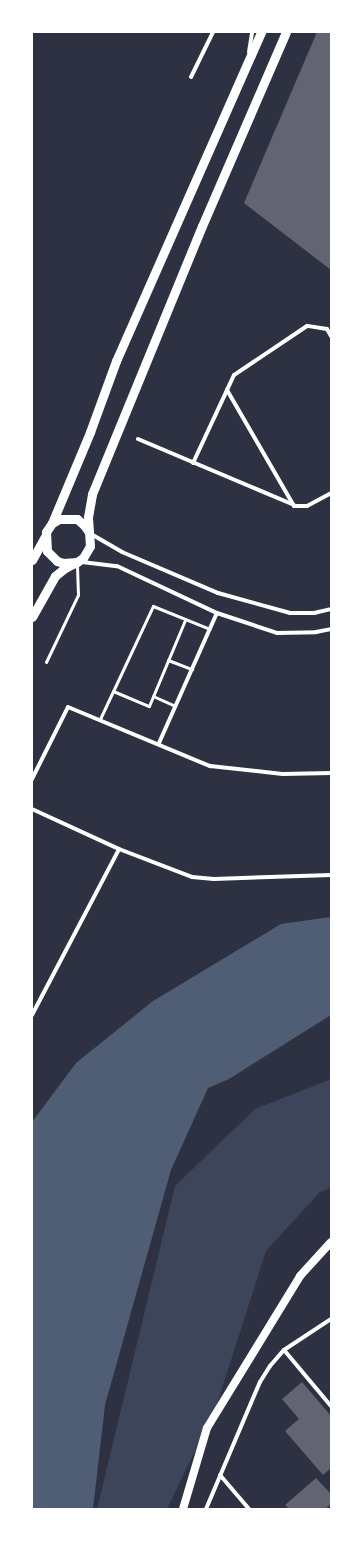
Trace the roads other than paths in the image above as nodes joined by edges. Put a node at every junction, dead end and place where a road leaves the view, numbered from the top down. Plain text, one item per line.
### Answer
1 (213, 32) edge
2 (252, 32) edge
3 (261, 32) edge
4 (286, 32) edge
5 (246, 64) junction
6 (191, 77) dead end
7 (331, 336) edge
8 (227, 390) junction
9 (138, 439) dead end
10 (193, 463) junction
11 (331, 493) edge
12 (294, 506) junction
13 (52, 524) junction
14 (89, 532) junction
15 (45, 537) junction
16 (32, 560) edge
17 (77, 562) junction
18 (331, 609) edge
19 (217, 613) junction
20 (32, 617) edge
21 (185, 620) junction
22 (210, 628) junction
23 (331, 629) edge
24 (168, 660) junction
25 (46, 662) dead end
26 (192, 669) junction
27 (113, 691) junction
28 (153, 696) junction
29 (175, 706) junction
30 (100, 719) junction
31 (159, 743) junction
32 (331, 773) edge
33 (32, 779) edge
34 (32, 809) edge
35 (118, 849) junction
36 (331, 875) edge
37 (32, 1015) edge
38 (331, 1242) edge
39 (331, 1319) edge
40 (284, 1350) junction
41 (331, 1406) edge
42 (220, 1476) junction
43 (183, 1509) edge
44 (206, 1509) edge
45 (249, 1509) edge

1 - 6 street
2 - 5 street
3 - 5 main road
4 - 14 main road
5 - 13 main road
7 - 8 street
8 - 10 street
8 - 12 street
9 - 10 street
10 - 12 street
11 - 12 street
13 - 14 main road
13 - 15 main road
14 - 17 main road
14 - 18 street
15 - 16 main road
15 - 17 main road
17 - 19 street
17 - 20 main road
17 - 25 lane
19 - 22 street
19 - 23 street
21 - 22 lane
21 - 24 lane
21 - 27 lane
22 - 26 street
24 - 26 lane
24 - 28 lane
26 - 29 street
27 - 28 lane
27 - 30 lane
28 - 29 lane
29 - 31 street
30 - 31 street
30 - 33 street
31 - 32 street
34 - 35 street
35 - 36 street
35 - 37 street
38 - 43 main road
39 - 40 street
40 - 41 street
40 - 42 street
42 - 44 street
42 - 45 street

